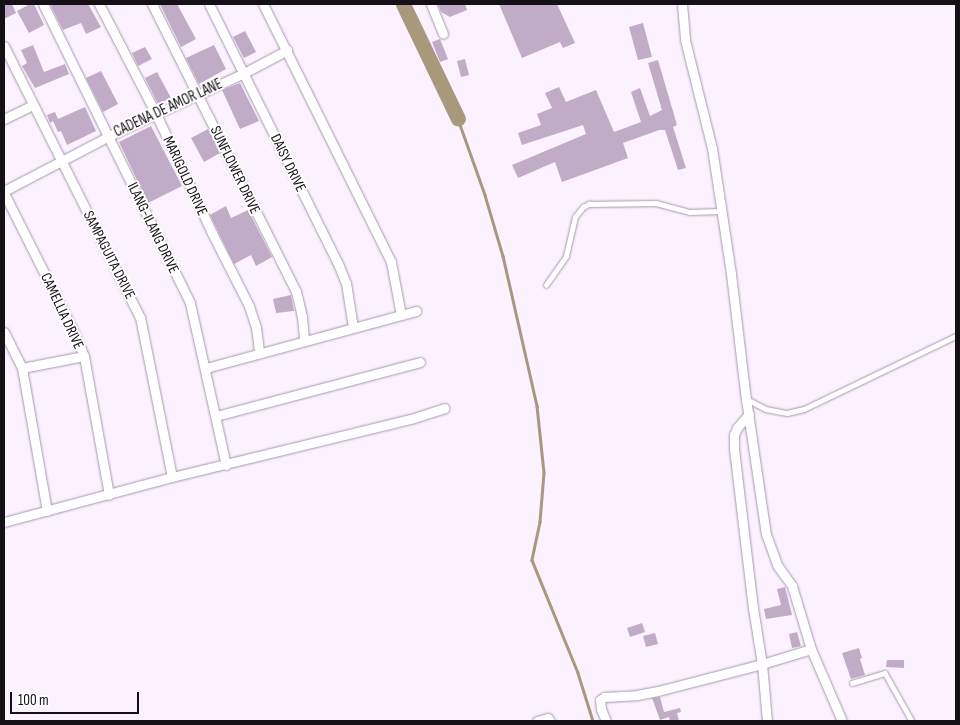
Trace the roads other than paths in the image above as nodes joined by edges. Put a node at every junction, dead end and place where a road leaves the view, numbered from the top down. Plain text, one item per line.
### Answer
1 (43, 4) edge
2 (99, 4) edge
3 (152, 4) edge
4 (209, 4) edge
5 (264, 4) edge
6 (431, 4) edge
7 (682, 4) edge
8 (443, 34) dead end
9 (4, 48) edge
10 (287, 50) junction
11 (244, 73) junction
12 (199, 94) junction
13 (33, 105) junction
14 (156, 114) junction
15 (4, 119) edge
16 (109, 136) junction
17 (61, 161) junction
18 (4, 192) edge
19 (722, 211) junction
20 (546, 285) dead end
21 (416, 311) dead end
22 (401, 315) junction
23 (353, 327) junction
24 (4, 332) edge
25 (956, 336) edge
26 (304, 340) junction
27 (259, 353) junction
28 (84, 356) junction
29 (420, 362) dead end
30 (22, 368) junction
31 (206, 368) junction
32 (746, 399) junction
33 (444, 408) dead end
34 (750, 414) junction
35 (216, 416) junction
36 (226, 465) junction
37 (172, 477) junction
38 (109, 495) junction
39 (47, 511) junction
40 (4, 522) edge
41 (811, 649) junction
42 (762, 664) junction
43 (852, 683) dead end
44 (537, 721) edge
45 (550, 721) edge
46 (606, 721) edge
47 (768, 721) edge
48 (842, 721) edge
49 (912, 721) edge

1 - 16 street, ILANG-ILANG DRIVE
2 - 14 street, MARIGOLD DRIVE
3 - 12 street, SUNFLOWER DRIVE
4 - 11 street, DAISY DRIVE
5 - 10 street
6 - 8 street
7 - 19 street
9 - 13 street, SAMPAGUITA DRIVE
10 - 11 street, CADENA DE AMOR LANE
10 - 22 street
11 - 12 street, CADENA DE AMOR LANE
11 - 23 street, DAISY DRIVE
12 - 14 street, CADENA DE AMOR LANE
12 - 26 street, SUNFLOWER DRIVE
13 - 15 street
13 - 17 street, SAMPAGUITA DRIVE
14 - 16 street, CADENA DE AMOR LANE
14 - 27 street, MARIGOLD DRIVE
16 - 17 street, CADENA DE AMOR LANE
16 - 31 street, ILANG-ILANG DRIVE
17 - 18 street, CADENA DE AMOR LANE
17 - 37 street, SAMPAGUITA DRIVE
18 - 28 street, CAMELLIA DRIVE
19 - 20 lane
19 - 32 street
21 - 22 street
22 - 23 street
23 - 26 street
24 - 30 street
25 - 32 lane
26 - 27 street
27 - 31 street
28 - 30 street
28 - 38 street, CAMELLIA DRIVE
29 - 35 street
30 - 39 street
31 - 35 street, ILANG-ILANG DRIVE
32 - 34 street
33 - 36 street
34 - 41 street
34 - 42 street
35 - 36 street, ILANG-ILANG DRIVE
36 - 37 street
37 - 38 street
38 - 39 street
39 - 40 street
41 - 42 street
41 - 48 street
42 - 46 street
42 - 47 street
43 - 49 lane
44 - 45 street

